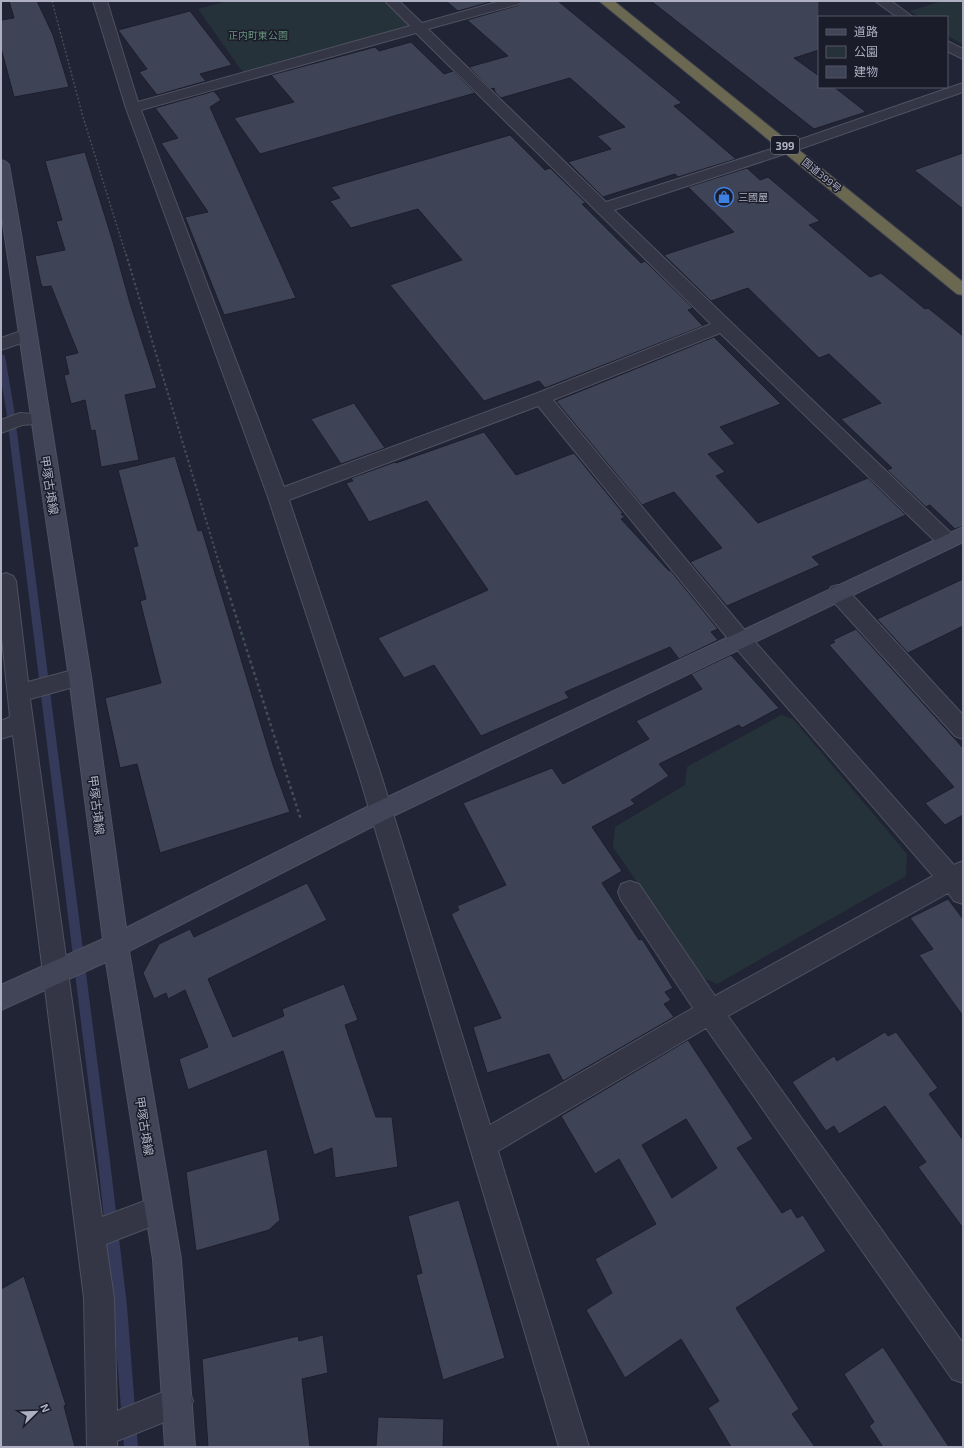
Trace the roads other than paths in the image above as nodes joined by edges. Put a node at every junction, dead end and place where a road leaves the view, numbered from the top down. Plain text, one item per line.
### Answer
1 (100, 1) edge
2 (392, 1) edge
3 (514, 1) edge
4 (606, 1) edge
5 (882, 1) edge
6 (904, 16) edge
7 (419, 27) junction
8 (948, 46) edge
9 (963, 55) edge
10 (963, 87) edge
11 (133, 108) junction
12 (789, 148) junction
13 (1, 165) edge
14 (4, 200) edge
15 (603, 208) junction
16 (963, 290) edge
17 (723, 326) junction
18 (27, 335) junction
19 (1, 344) edge
20 (541, 398) junction
21 (16, 423) edge
22 (278, 497) junction
23 (955, 538) edge
24 (1, 583) edge
25 (838, 593) junction
26 (741, 640) junction
27 (80, 677) junction
28 (37, 688) junction
29 (12, 726) edge
30 (963, 730) edge
31 (382, 811) junction
32 (959, 881) edge
33 (630, 892) dead end
34 (108, 950) junction
35 (60, 971) junction
36 (1, 998) edge
37 (710, 1012) junction
38 (481, 1145) junction
39 (158, 1210) junction
40 (90, 1236) junction
41 (963, 1368) edge
42 (178, 1401) junction
43 (102, 1440) edge
44 (180, 1447) edge
45 (574, 1447) edge

1 - 11 street
2 - 7 street
3 - 7 street
4 - 12 highway, 国道399号 / 399
5 - 6 street
7 - 11 street
7 - 15 street
8 - 9 street
10 - 12 street
11 - 22 street
12 - 15 street
12 - 16 highway, 国道399号 / 399
13 - 14 main road, 甲塚古墳線
14 - 18 main road, 甲塚古墳線
15 - 17 street
17 - 20 street
17 - 23 street
18 - 19 street
18 - 21 main road, 甲塚古墳線
20 - 22 street
20 - 26 street
21 - 27 main road, 甲塚古墳線
22 - 31 street
23 - 25 main road
24 - 28 street
25 - 26 main road
25 - 30 street
26 - 31 main road
26 - 32 street
27 - 28 street
27 - 34 main road, 甲塚古墳線
28 - 29 street
29 - 35 street
31 - 34 main road
31 - 38 street
32 - 37 street
33 - 37 street
34 - 35 main road
34 - 39 main road, 甲塚古墳線
35 - 36 main road
35 - 40 street
37 - 38 street
37 - 41 street
38 - 45 street
39 - 40 street
39 - 42 main road, 甲塚古墳線
40 - 43 street
42 - 43 street
42 - 44 main road, 甲塚古墳線

